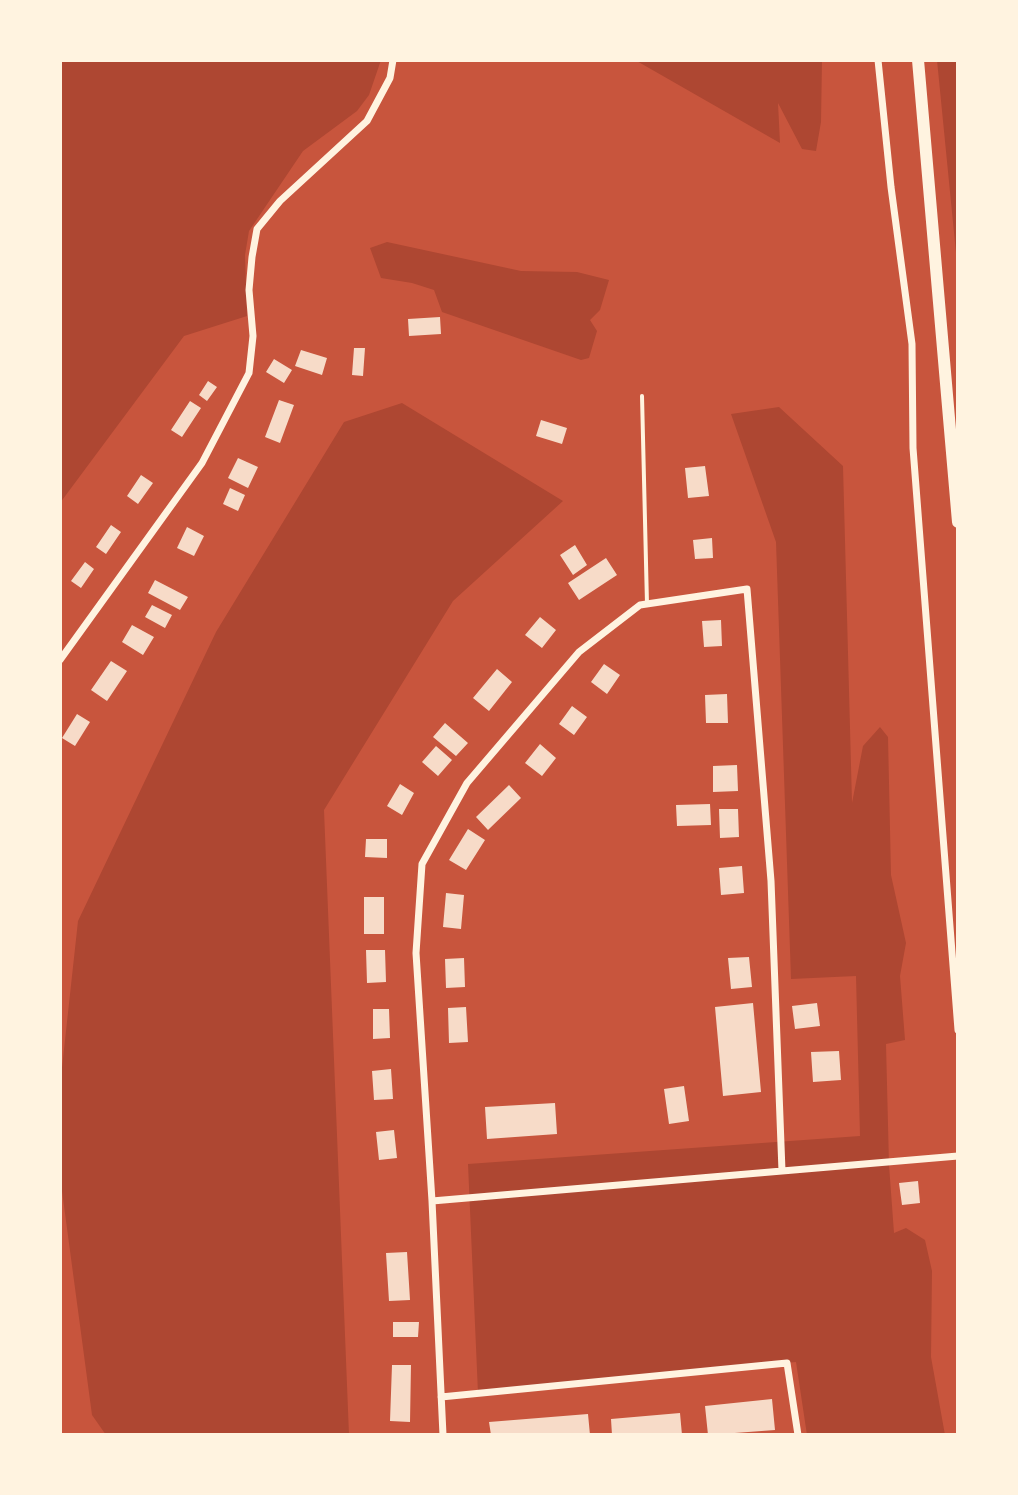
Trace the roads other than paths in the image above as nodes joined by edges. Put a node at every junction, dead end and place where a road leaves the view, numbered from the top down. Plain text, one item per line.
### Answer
1 (393, 60) edge
2 (878, 60) edge
3 (918, 60) edge
4 (642, 396) dead end
5 (958, 522) edge
6 (647, 604) junction
7 (60, 660) edge
8 (958, 1030) edge
9 (958, 1156) edge
10 (782, 1171) junction
11 (432, 1201) junction
12 (441, 1397) junction
13 (443, 1435) edge
14 (798, 1435) edge

1 - 7 street
2 - 8 street
3 - 5 highway
4 - 6 lane
6 - 10 street
6 - 11 street
9 - 10 street
10 - 11 street
11 - 12 street
12 - 13 street
12 - 14 street

